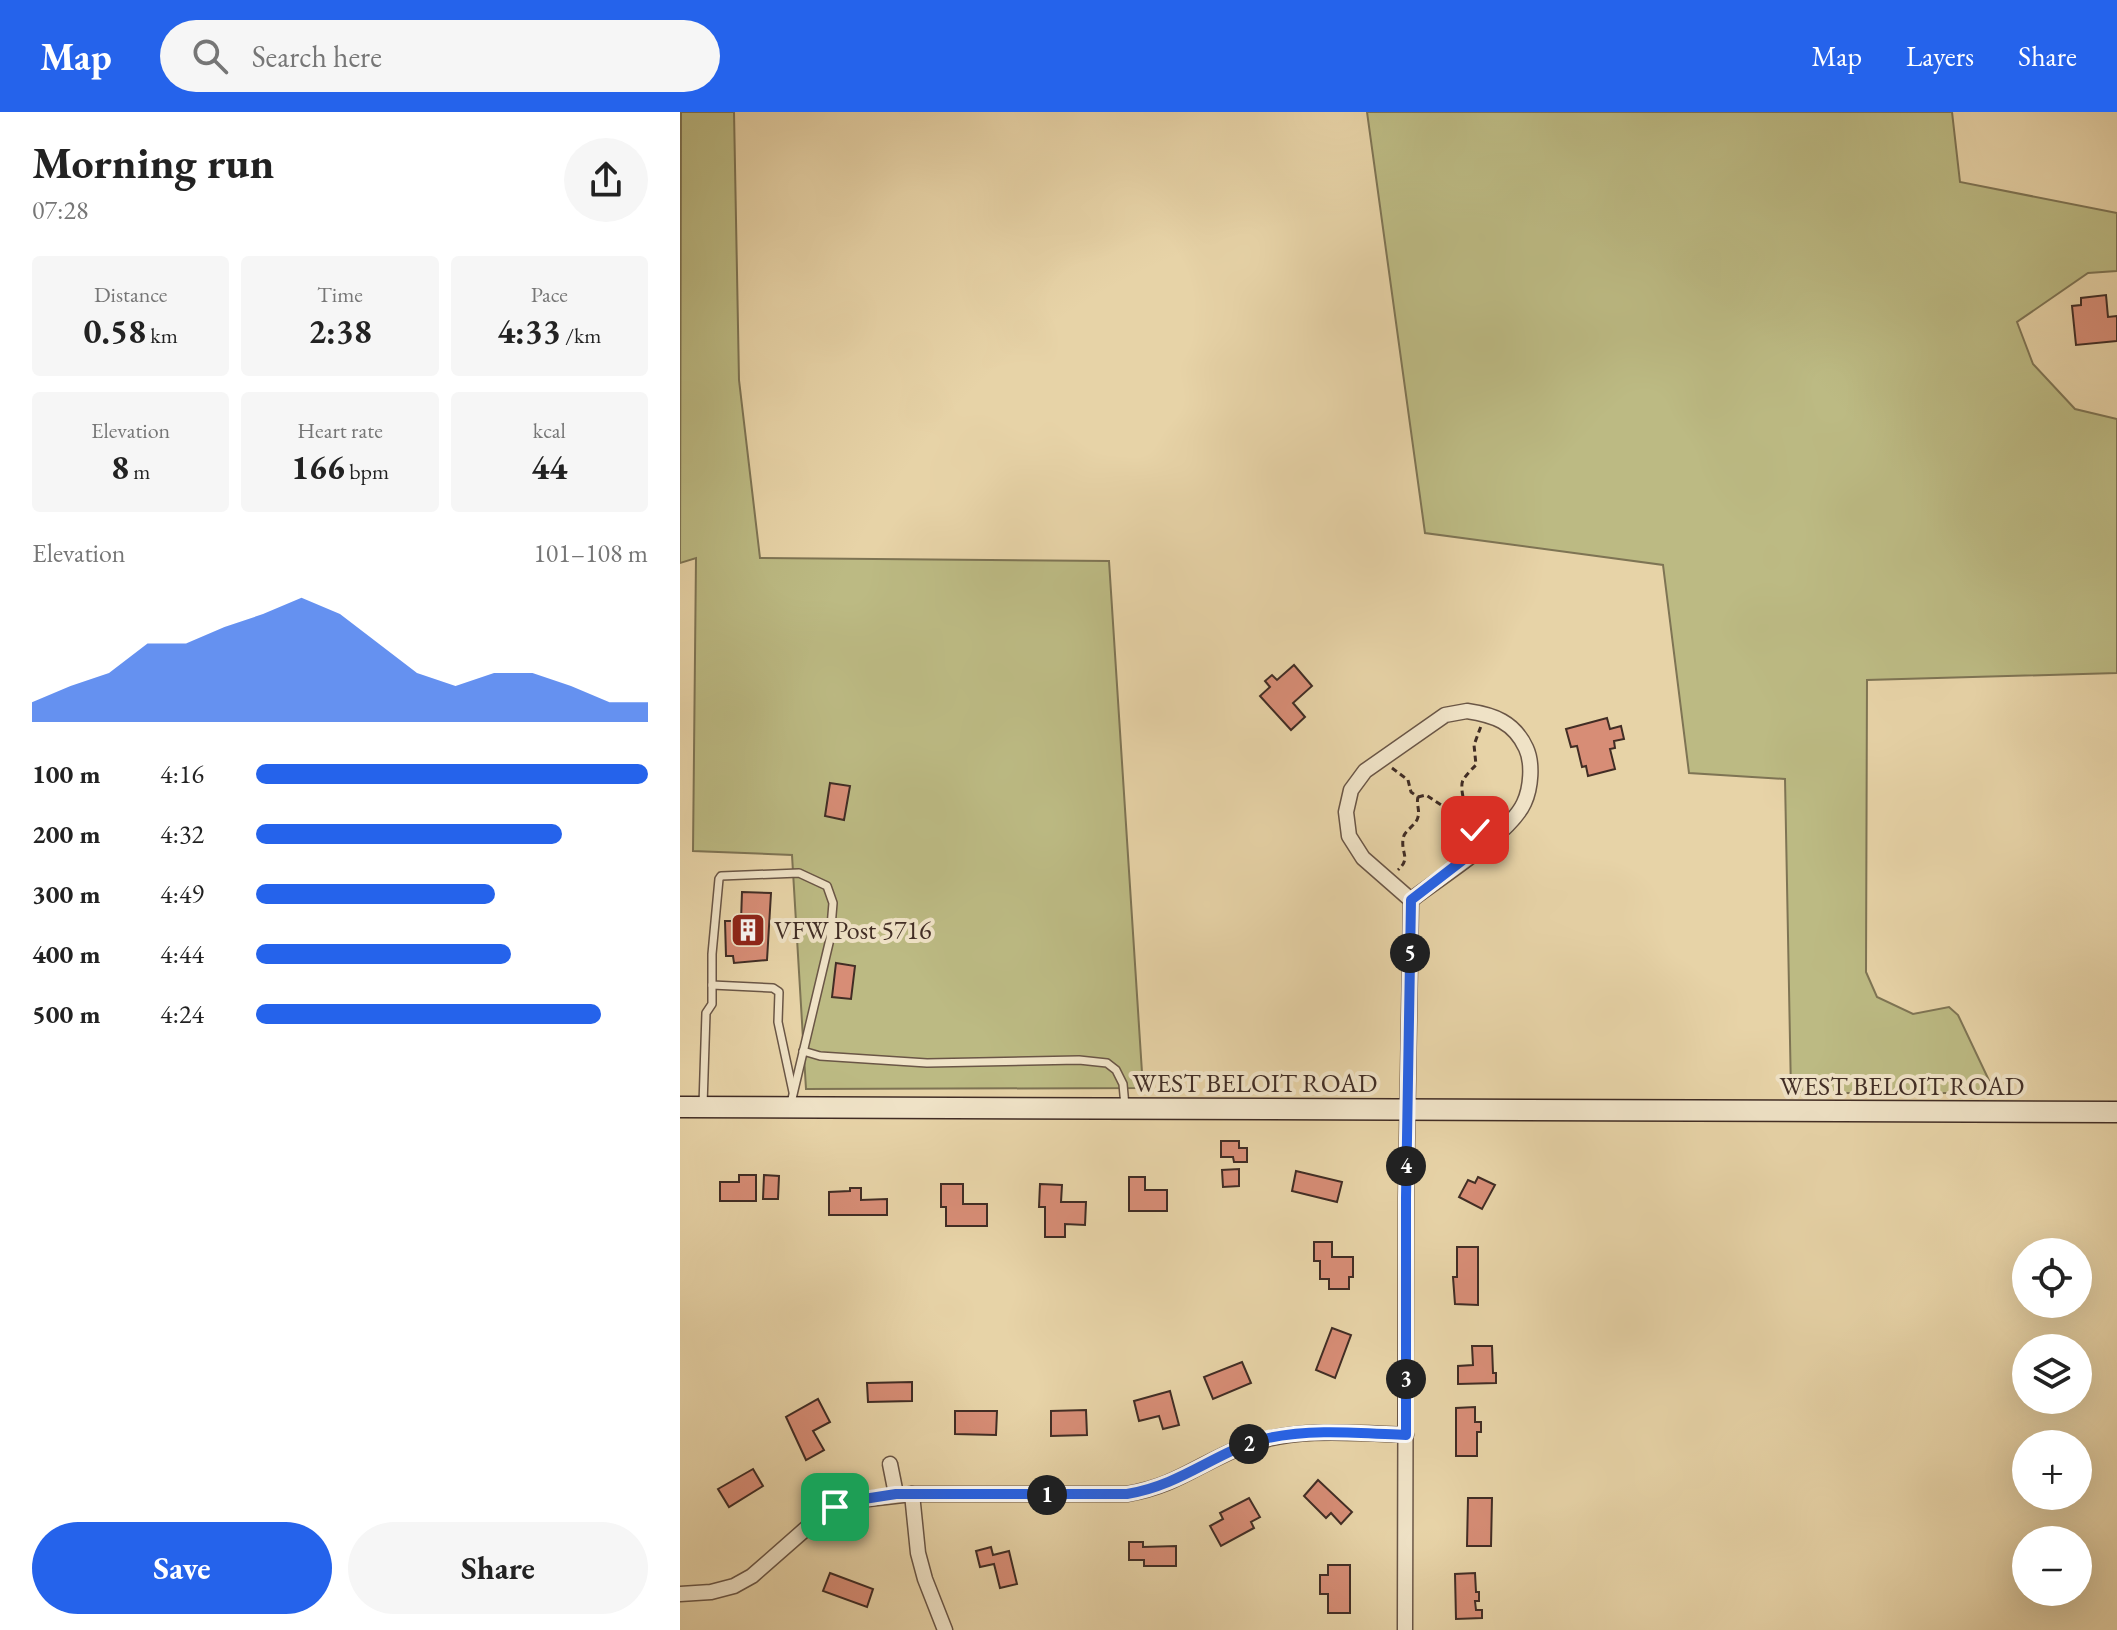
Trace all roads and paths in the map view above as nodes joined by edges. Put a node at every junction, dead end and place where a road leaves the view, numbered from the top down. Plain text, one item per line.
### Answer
1 (1483, 713) junction
2 (1385, 757) junction
3 (1418, 797) junction
4 (1467, 817) junction
5 (1490, 839) junction
6 (1393, 885) junction
7 (1411, 900) junction
8 (712, 985) junction
9 (803, 1051) junction
10 (792, 1100) junction
11 (680, 1107) edge
12 (703, 1107) junction
13 (1125, 1108) junction
14 (1407, 1109) junction
15 (2117, 1112) edge
16 (1406, 1435) junction
17 (890, 1464) dead end
18 (896, 1494) junction
19 (912, 1494) junction
20 (680, 1594) edge
21 (945, 1630) edge
22 (1405, 1630) edge

1 - 2 street
1 - 4 path
1 - 5 street
2 - 3 path
2 - 6 street
3 - 4 path
3 - 6 path
4 - 5 path
5 - 7 street
6 - 7 street
7 - 14 street
8 - 9 lane
8 - 10 lane
8 - 12 lane
9 - 10 lane
9 - 13 lane
10 - 12 main road, WEST BELOIT ROAD
10 - 13 main road, WEST BELOIT ROAD
11 - 12 main road, WEST BELOIT ROAD
13 - 14 main road, WEST BELOIT ROAD
14 - 15 main road, WEST BELOIT ROAD
14 - 16 street
16 - 19 street
16 - 22 street
17 - 18 street
18 - 19 street
18 - 20 street
19 - 21 street

